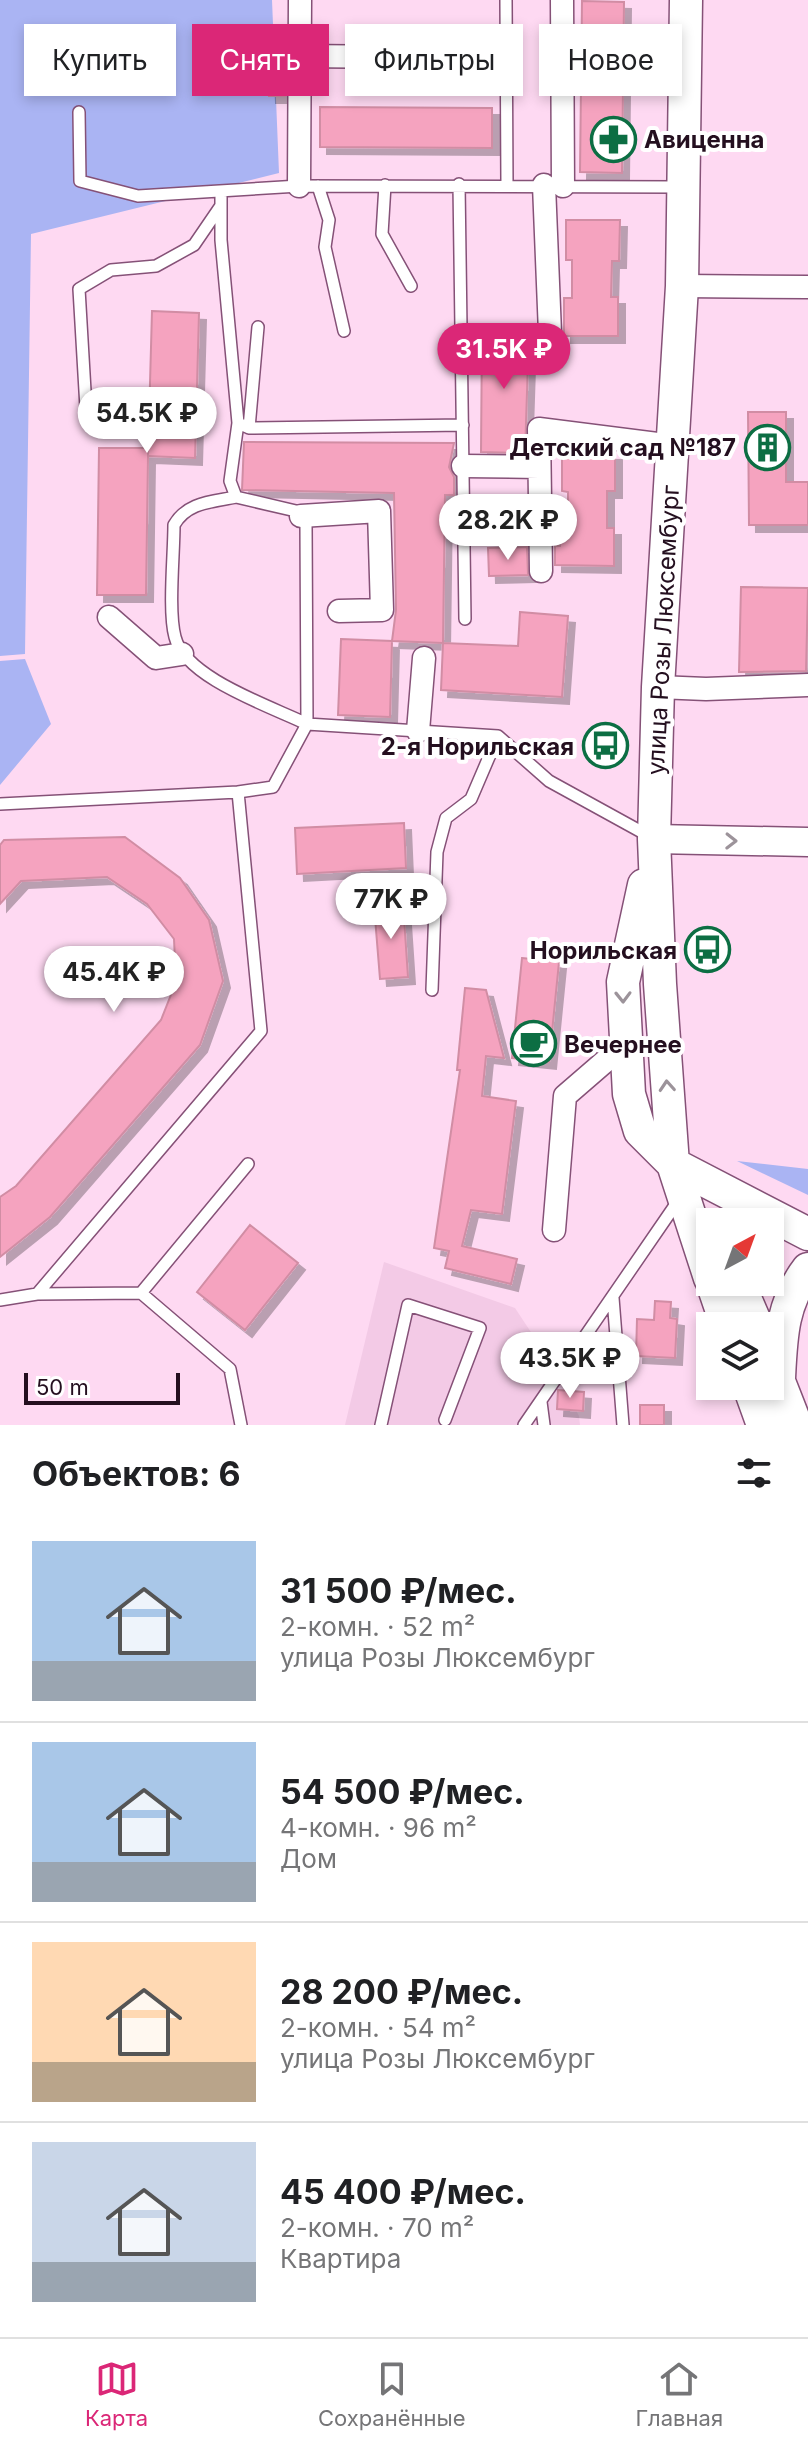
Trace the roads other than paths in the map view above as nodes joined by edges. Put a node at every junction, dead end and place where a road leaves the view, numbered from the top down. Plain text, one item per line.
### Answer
1 (300, 0) edge
2 (506, 0) edge
3 (562, 0) edge
4 (686, 0) edge
5 (300, 24) edge
6 (506, 24) edge
7 (303, 96) edge
8 (506, 96) edge
9 (79, 112) dead end
10 (459, 184) junction
11 (385, 185) junction
12 (507, 185) junction
13 (554, 185) junction
14 (309, 186) junction
15 (684, 187) junction
16 (221, 191) junction
17 (221, 207) junction
18 (411, 286) dead end
19 (682, 286) junction
20 (808, 287) edge
21 (258, 327) dead end
22 (344, 331) dead end
23 (550, 333) dead end
24 (86, 408) dead end
25 (463, 425) junction
26 (243, 426) junction
27 (673, 446) junction
28 (463, 466) junction
29 (539, 467) junction
30 (236, 497) junction
31 (301, 516) junction
32 (541, 571) dead end
33 (339, 611) dead end
34 (109, 617) dead end
35 (465, 619) dead end
36 (182, 654) junction
37 (424, 658) dead end
38 (808, 685) edge
39 (658, 687) junction
40 (307, 724) junction
41 (418, 731) junction
42 (498, 736) junction
43 (238, 792) junction
44 (0, 804) edge
45 (654, 839) junction
46 (808, 842) edge
47 (432, 990) dead end
48 (624, 1045) junction
49 (248, 1164) dead end
50 (678, 1179) junction
51 (704, 1208) edge
52 (554, 1230) dead end
53 (696, 1234) edge
54 (808, 1234) edge
55 (808, 1269) edge
56 (141, 1293) junction
57 (37, 1294) junction
58 (613, 1297) junction
59 (0, 1300) edge
60 (784, 1313) edge
61 (764, 1400) edge
62 (781, 1400) edge
63 (541, 1402) junction
64 (445, 1420) dead end
65 (241, 1425) edge
66 (381, 1425) edge
67 (524, 1425) edge
68 (544, 1425) edge
69 (623, 1425) edge
70 (763, 1425) edge
71 (796, 1425) edge

1 - 5 street
2 - 6 lane
3 - 13 street
4 - 15 main road, улица Розы Люксембург
7 - 14 street
8 - 12 lane
9 - 16 lane
10 - 11 lane
10 - 12 lane
10 - 25 lane
11 - 14 lane
11 - 18 lane
12 - 13 lane
13 - 15 lane
13 - 23 street
14 - 16 lane
14 - 22 lane
15 - 19 main road, улица Розы Люксембург
16 - 17 lane
17 - 24 lane
17 - 26 lane
19 - 20 street
19 - 27 main road, улица Розы Люксембург
21 - 26 lane
25 - 26 lane
25 - 28 lane
26 - 30 lane
27 - 29 street
27 - 39 main road, улица Розы Люксембург
28 - 29 street
28 - 35 lane
29 - 32 street
30 - 31 lane
30 - 36 lane
31 - 33 street
31 - 40 lane
34 - 36 street
36 - 40 lane
37 - 41 street
38 - 39 street
39 - 45 main road, улица Розы Люксембург
40 - 41 lane
40 - 43 lane
41 - 42 lane
42 - 45 lane
42 - 47 lane
43 - 44 lane
43 - 57 lane
45 -> 46 street
45 -> 48 main road
50 -> 45 main road, улица Розы Люксембург
48 - 50 main road
48 - 52 street
49 - 56 lane
50 - 51 main road
50 - 53 main road, улица Розы Люксембург
50 - 54 main road
50 - 58 lane
55 - 60 main road
56 - 57 lane
56 - 65 lane
57 - 59 lane
58 - 63 lane
58 - 69 lane
61 - 70 main road
62 - 71 main road
63 - 67 lane
63 - 68 lane
64 - 66 lane

